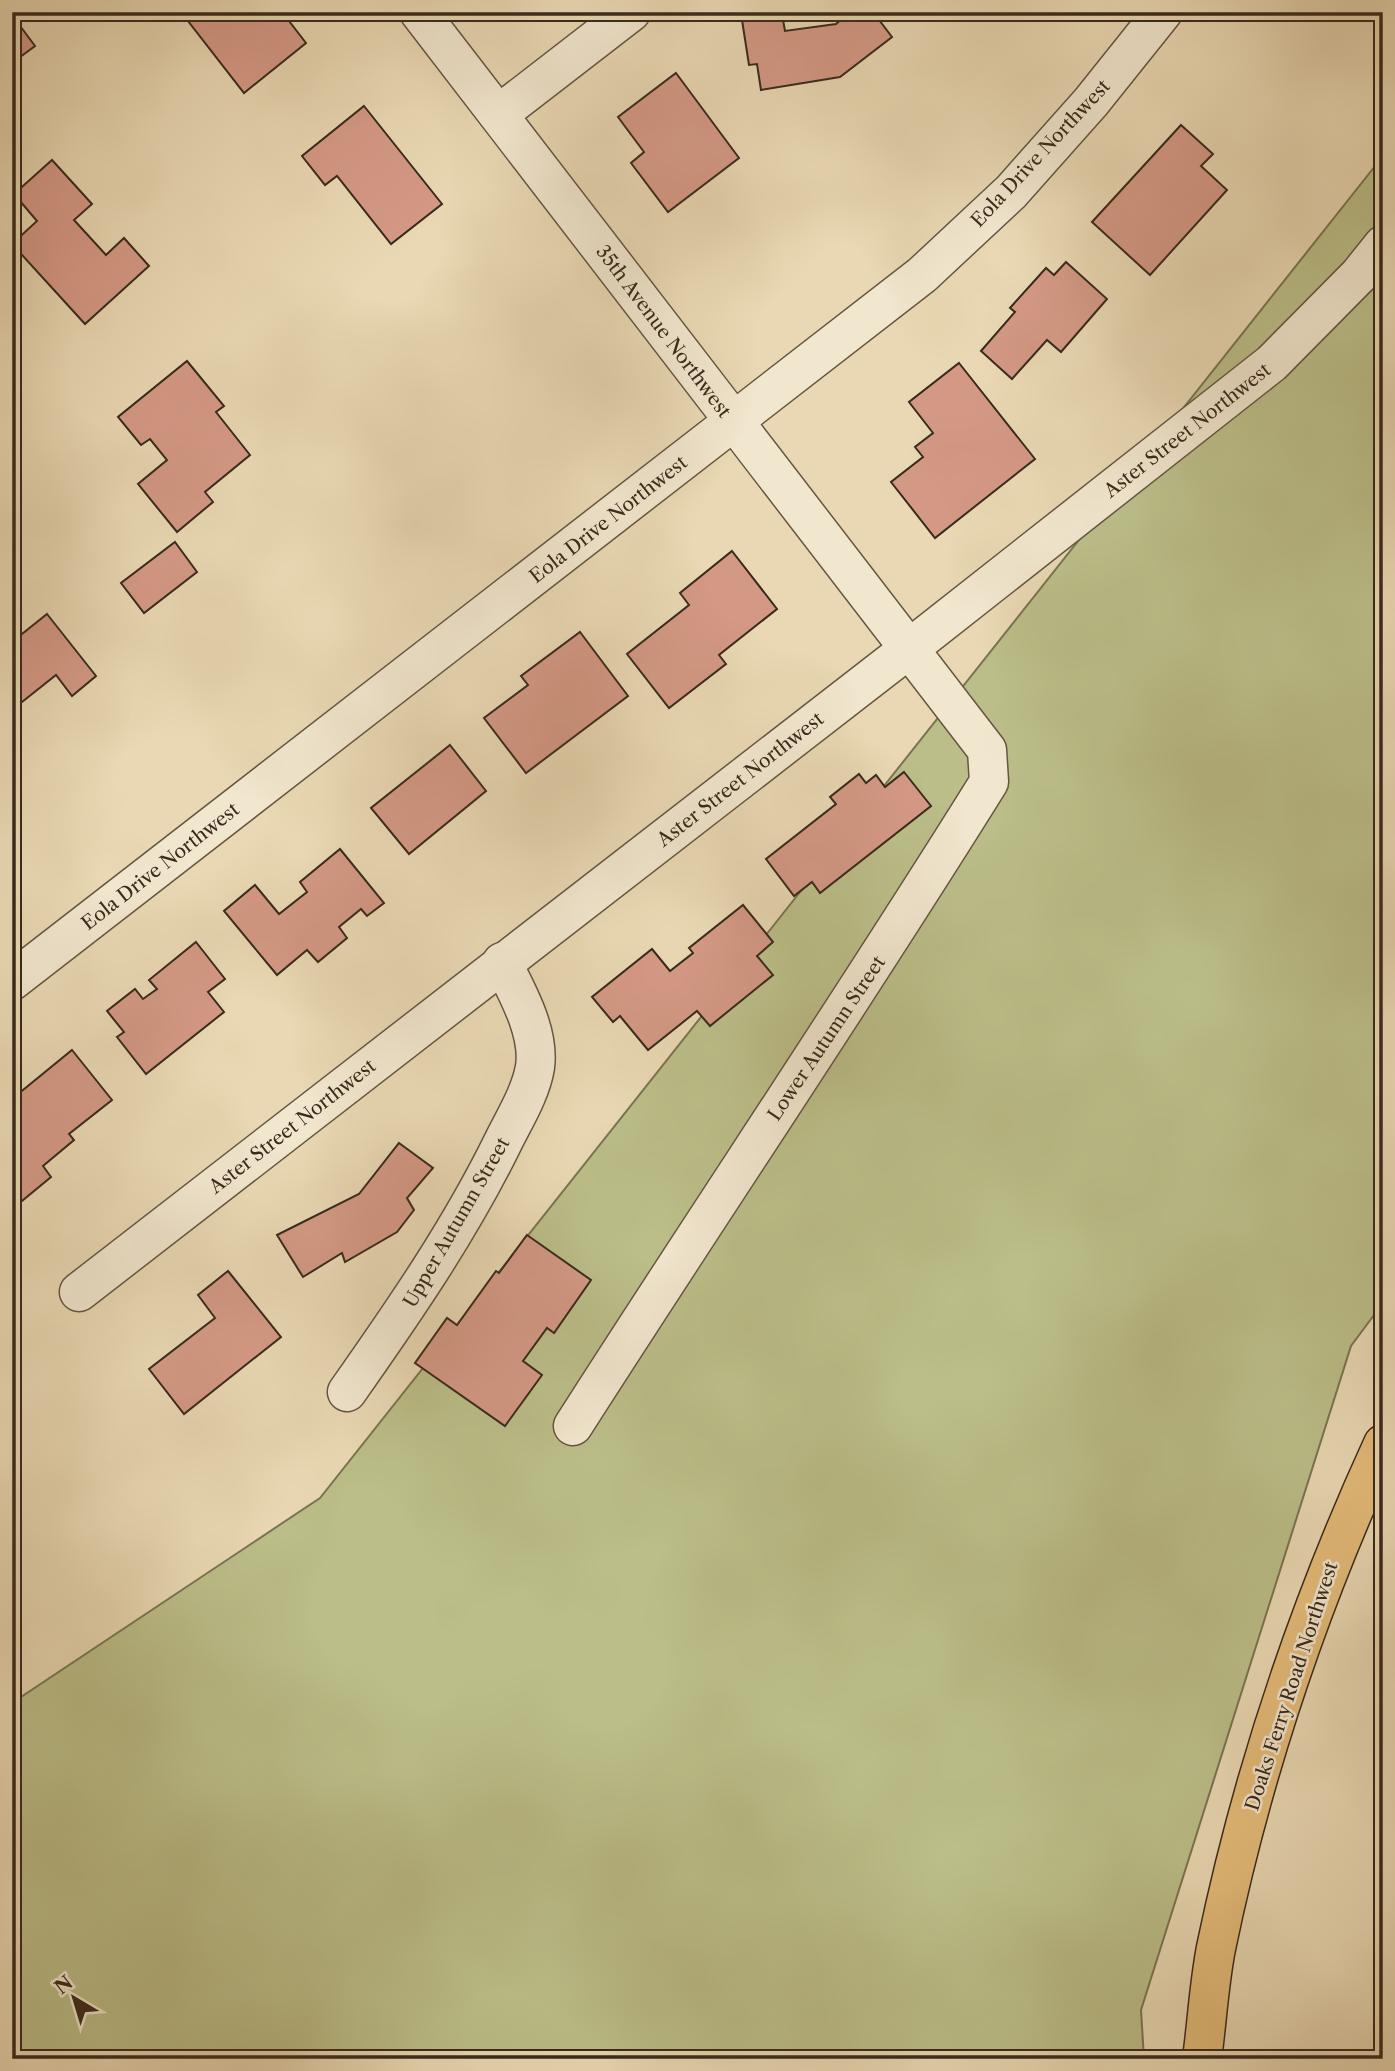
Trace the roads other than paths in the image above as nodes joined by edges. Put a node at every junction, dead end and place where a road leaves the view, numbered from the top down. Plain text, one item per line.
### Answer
1 (419, 12) edge
2 (631, 12) edge
3 (1163, 12) edge
4 (499, 114) junction
5 (1383, 245) edge
6 (733, 422) junction
7 (910, 648) junction
8 (502, 962) junction
9 (12, 981) edge
10 (79, 1292) dead end
11 (347, 1392) dead end
12 (573, 1426) dead end
13 (1383, 1444) edge
14 (1202, 2059) edge

1 - 4 street, 35th Avenue Northwest
2 - 4 street
3 - 6 street, Eola Drive Northwest
4 - 6 street, 35th Avenue Northwest
5 - 7 street, Aster Street Northwest
6 - 7 street, 35th Avenue Northwest
6 - 9 street, Eola Drive Northwest
7 - 8 street, Aster Street Northwest
7 - 12 street, Lower Autumn Street
8 - 10 street, Aster Street Northwest
8 - 11 street, Upper Autumn Street
13 - 14 main road, Doaks Ferry Road Northwest

